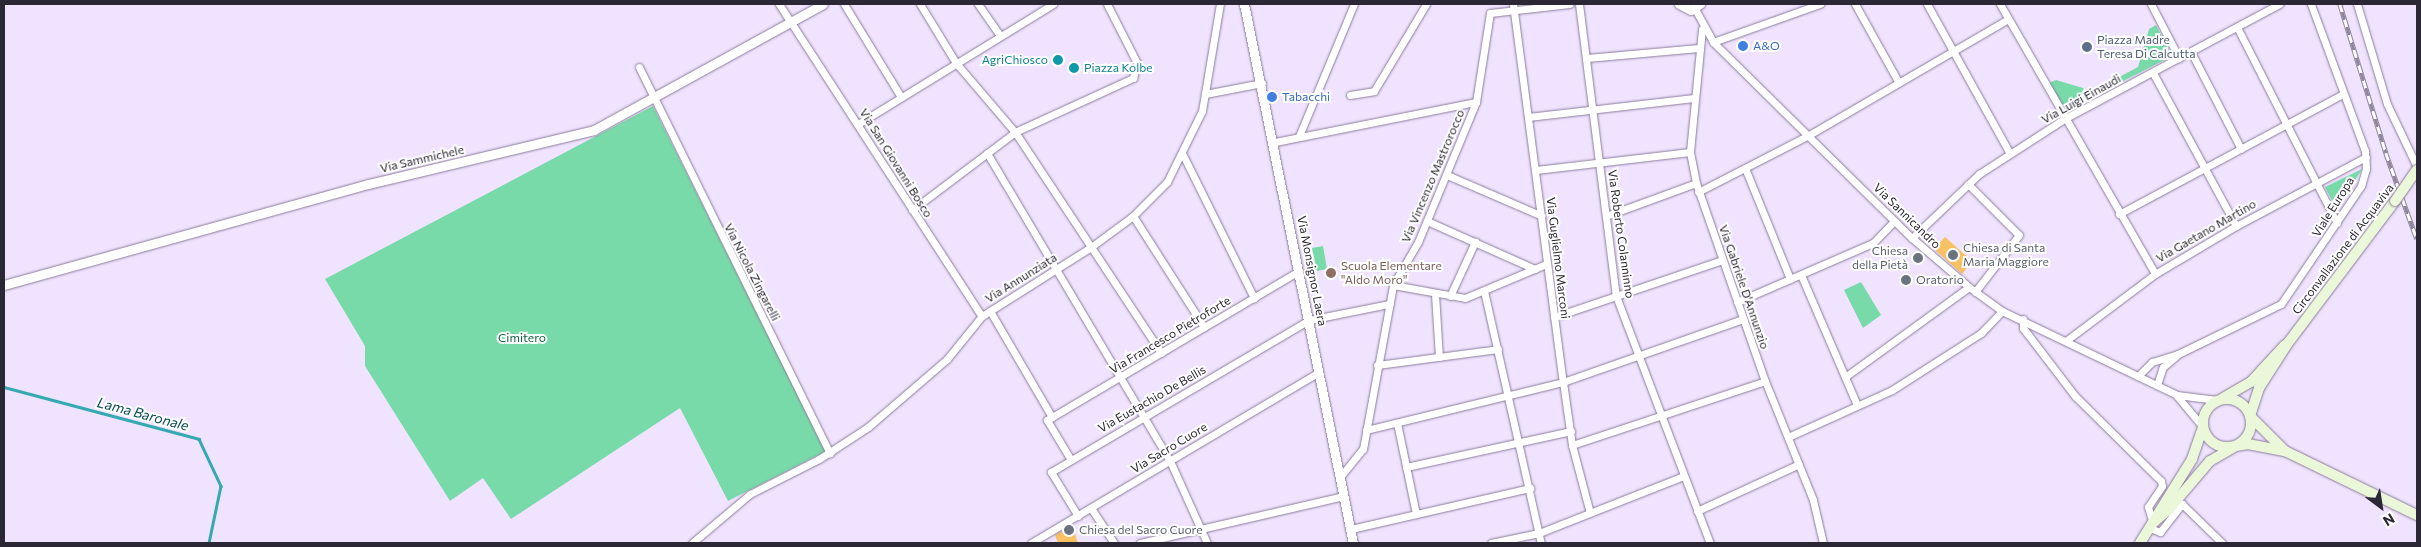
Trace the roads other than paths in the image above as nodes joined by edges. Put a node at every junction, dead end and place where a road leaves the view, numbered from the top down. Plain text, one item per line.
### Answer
1 (779, 4) edge
2 (844, 4) edge
3 (920, 4) edge
4 (978, 4) edge
5 (1053, 4) edge
6 (1107, 4) edge
7 (1220, 4) edge
8 (1244, 4) edge
9 (1345, 4) edge
10 (1426, 4) edge
11 (1569, 4) edge
12 (1579, 4) edge
13 (1679, 4) edge
14 (1820, 4) edge
15 (1855, 4) edge
16 (1927, 4) edge
17 (2000, 4) edge
18 (2151, 4) edge
19 (2279, 4) edge
20 (2311, 4) edge
21 (2357, 4) edge
22 (818, 5) edge
23 (1353, 5) edge
24 (1697, 6) edge
25 (1514, 7) edge
26 (2008, 19) junction
27 (792, 21) junction
28 (2237, 27) junction
29 (1702, 29) junction
30 (1000, 36) junction
31 (1713, 42) junction
32 (1699, 48) junction
33 (1952, 52) junction
34 (2191, 52) junction
35 (1587, 58) junction
36 (2179, 58) junction
37 (956, 63) junction
38 (638, 67) dead end
39 (2153, 73) junction
40 (1262, 83) junction
41 (1899, 83) junction
42 (1205, 94) junction
43 (2344, 94) junction
44 (1350, 95) dead end
45 (901, 97) junction
46 (1694, 98) junction
47 (654, 100) junction
48 (1476, 102) junction
49 (1593, 109) junction
50 (1528, 117) junction
51 (2064, 119) junction
52 (858, 124) junction
53 (2288, 124) junction
54 (1015, 132) junction
55 (1809, 135) junction
56 (1299, 136) junction
57 (1275, 142) junction
58 (2240, 149) junction
59 (1690, 152) junction
60 (987, 153) junction
61 (2010, 154) junction
62 (1183, 156) junction
63 (2366, 157) junction
64 (1600, 162) junction
65 (2204, 167) junction
66 (1745, 168) junction
67 (2417, 168) edge
68 (1536, 170) junction
69 (1447, 175) junction
70 (1696, 183) junction
71 (2316, 183) junction
72 (1968, 184) junction
73 (1698, 192) junction
74 (912, 210) junction
75 (2119, 214) junction
76 (1133, 216) junction
77 (1542, 216) junction
78 (1606, 216) junction
79 (1894, 220) junction
80 (1427, 221) junction
81 (2337, 223) junction
82 (2236, 226) junction
83 (1912, 238) junction
84 (1475, 242) junction
85 (1091, 247) junction
86 (1722, 260) junction
87 (1546, 264) junction
88 (1056, 269) junction
89 (1535, 269) junction
90 (1299, 271) junction
91 (2155, 274) junction
92 (1801, 275) junction
93 (1790, 279) junction
94 (4, 285) edge
95 (1393, 285) junction
96 (1972, 290) junction
97 (1484, 291) junction
98 (1435, 294) junction
99 (1450, 296) junction
100 (1616, 296) junction
101 (1254, 298) junction
102 (1737, 302) junction
103 (1389, 304) junction
104 (990, 310) junction
105 (2002, 311) junction
106 (982, 316) junction
107 (1554, 317) junction
108 (1743, 319) junction
109 (2023, 319) junction
110 (1309, 320) junction
111 (1204, 327) junction
112 (2067, 340) junction
113 (2288, 343) junction
114 (1498, 349) junction
115 (1161, 353) junction
116 (2178, 354) junction
117 (1638, 355) junction
118 (1440, 357) junction
119 (1377, 365) junction
120 (1319, 372) junction
121 (1845, 376) junction
122 (2138, 376) junction
123 (1120, 377) junction
124 (1765, 381) junction
125 (1563, 382) junction
126 (2157, 385) junction
127 (2177, 395) junction
128 (1509, 397) junction
129 (2220, 399) junction
130 (1857, 405) junction
131 (1144, 416) junction
132 (1660, 416) junction
133 (2250, 416) junction
134 (1052, 418) junction
135 (1397, 423) junction
136 (2203, 427) junction
137 (1366, 430) junction
138 (1571, 431) junction
139 (1788, 438) junction
140 (1519, 442) junction
141 (1572, 445) junction
142 (2236, 446) junction
143 (2285, 451) junction
144 (830, 453) junction
145 (1071, 460) junction
146 (1170, 461) junction
147 (1799, 464) junction
148 (1406, 467) junction
149 (1684, 476) junction
150 (1340, 477) junction
151 (1530, 488) junction
152 (1344, 496) junction
153 (1091, 508) junction
154 (1697, 511) junction
155 (1590, 513) junction
156 (1416, 514) junction
157 (2417, 515) edge
158 (1078, 516) junction
159 (2151, 525) junction
160 (1200, 528) junction
161 (1351, 529) junction
162 (1539, 533) junction
163 (692, 543) edge
164 (1031, 543) edge
165 (1114, 543) edge
166 (1140, 543) edge
167 (1207, 543) edge
168 (1353, 543) edge
169 (1491, 543) edge
170 (1541, 543) edge
171 (1710, 543) edge
172 (1823, 543) edge
173 (2140, 543) edge
174 (2222, 543) edge

1 - 27 street, Via San Giovanni Bosco
2 - 45 street
3 - 37 street
4 - 30 street
5 - 30 street
6 - 54 street
7 - 42 street, Via Annunziata
8 - 40 street, Via Monsignor Laera
9 - 23 street
10 - 44 street
11 - 25 street
12 - 35 street, Via Roberto Colanninno
13 - 24 street
14 - 31 street
15 - 41 street
16 - 33 street
17 - 26 street
18 - 36 street
19 - 28 street, Via Luigi Einaudi
20 - 43 street, Viale Europa
21 - 67 street
22 - 27 street, Via Sammichele
23 - 56 street
24 - 29 street, Via Sannicandro
25 - 48 street, Via Vincenzo Mastrorocco
25 - 50 street, Via Guglielmo Marconi
26 - 33 street
26 - 51 street
27 - 47 street, Via Sammichele
27 - 52 street, Via San Giovanni Bosco
28 - 34 street, Via Luigi Einaudi
28 - 53 street
29 - 31 street, Via Sannicandro
29 - 32 street, Via Gabriele D'Annunzio
30 - 37 street
31 - 55 street, Via Sannicandro
32 - 35 street
32 - 46 street, Via Gabriele D'Annunzio
33 - 41 street
33 - 61 street
34 - 36 street, Via Luigi Einaudi
34 - 58 street
35 - 49 street, Via Roberto Colanninno
36 - 39 street, Via Luigi Einaudi
37 - 45 street
37 - 54 street
38 - 47 street, Via Nicola Zingarelli
39 - 51 street, Via Luigi Einaudi
39 - 65 street
40 - 42 street
40 - 57 street, Via Monsignor Laera
41 - 55 street
42 - 62 street, Via Annunziata
43 - 53 street
43 - 63 street, Viale Europa
45 - 52 street
46 - 49 street
46 - 59 street, Via Gabriele D'Annunzio
47 - 94 street, Via Sammichele
47 - 144 street, Via Nicola Zingarelli
48 - 56 street
48 - 69 street, Via Vincenzo Mastrorocco
49 - 50 street
49 - 64 street, Via Roberto Colanninno
50 - 68 street, Via Guglielmo Marconi
51 - 61 street, Via Luigi Einaudi
51 - 75 street
52 - 74 street, Via San Giovanni Bosco
53 - 58 street
53 - 71 street
54 - 60 street
54 - 85 street
55 - 66 street
55 - 79 street, Via Sannicandro
56 - 57 street
57 - 90 street, Via Monsignor Laera
58 - 65 street
59 - 64 street
59 - 70 street, Via Gabriele D'Annunzio
60 - 74 street
60 - 88 street
61 - 72 street, Via Luigi Einaudi
62 - 76 street, Via Annunziata
62 - 101 street
63 - 71 street, Via Gaetano Martino
63 - 81 street, Viale Europa
64 - 68 street
64 - 78 street, Via Roberto Colanninno
65 - 75 street
65 - 82 street
66 - 73 street
66 - 93 street
67 - 113 main road, Circonvallazione di Acquaviva, bridge
68 - 77 street, Via Guglielmo Marconi
69 - 77 street
69 - 80 street, Via Vincenzo Mastrorocco
70 - 73 street, Via Gabriele D'Annunzio
70 - 78 street
71 - 81 street
71 - 82 street, Via Gaetano Martino
72 - 83 street, Via Luigi Einaudi
72 - 96 street
73 - 86 street, Via Gabriele D'Annunzio
74 - 106 street, Via San Giovanni Bosco
75 - 91 street
76 - 85 street, Via Annunziata
76 - 111 street
77 - 87 street, Via Guglielmo Marconi
78 - 100 street, Via Roberto Colanninno
79 - 83 street, Via Sannicandro
79 - 92 street
80 - 84 street
80 - 95 street, Via Vincenzo Mastrorocco
81 - 116 street, Viale Europa
82 - 91 street, Via Gaetano Martino
83 - 96 street, Via Sannicandro
84 - 89 street
84 - 99 street
85 - 88 street, Via Annunziata
85 - 115 street
86 - 100 street
86 - 102 street, Via Gabriele D'Annunzio
87 - 89 street
87 - 107 street, Via Guglielmo Marconi
88 - 104 street, Via Annunziata
88 - 123 street
89 - 97 street
90 - 101 street, Via Francesco Pietroforte
90 - 110 street, Via Monsignor Laera
91 - 112 street, Via Gaetano Martino
92 - 93 street
92 - 121 street
93 - 102 street
95 - 98 street
95 - 103 street, Via Vincenzo Mastrorocco
96 - 105 street, Via Sannicandro
96 - 121 street
97 - 99 street
97 - 114 street
98 - 99 street
98 - 118 street
100 - 107 street
100 - 117 street, Via Roberto Colanninno
101 - 111 street, Via Francesco Pietroforte
102 - 108 street, Via Gabriele D'Annunzio
103 - 110 street, Via Eustachio De Bellis
103 - 119 street, Via Vincenzo Mastrorocco
104 - 106 street, Via Annunziata
104 - 134 street
105 - 109 street, Via Sannicandro
105 - 130 street
106 - 144 street, Via Annunziata
107 - 125 street, Via Guglielmo Marconi
108 - 117 street
108 - 124 street, Via Gabriele D'Annunzio
109 - 112 street, Via Sannicandro
109 - 159 street
110 - 120 street, Via Monsignor Laera
110 - 131 street, Via Eustachio De Bellis
111 - 115 street, Via Francesco Pietroforte
112 - 122 street, Via Sannicandro
113 - 129 main road
113 - 133 main road
114 - 118 street
114 - 128 street
115 - 123 street, Via Francesco Pietroforte
116 - 122 street, Viale Europa
116 - 126 street, Viale Europa
117 - 125 street
117 - 132 street, Via Roberto Colanninno
118 - 119 street
119 - 137 street, Via Vincenzo Mastrorocco
120 - 146 street, Via Sacro Cuore
120 - 150 street, Via Monsignor Laera
121 - 130 street
122 - 126 street, Via Sannicandro
123 - 131 street
123 - 134 street, Via Francesco Pietroforte
124 - 132 street
124 - 139 street, Via Gabriele D'Annunzio
125 - 128 street
125 - 138 street, Via Guglielmo Marconi
126 - 127 street, Via Sannicandro
127 - 129 street
127 - 136 street
128 - 135 street
128 - 140 street
129 - 133 main road
129 - 136 main road
130 - 139 street
131 - 145 street, Via Eustachio De Bellis
131 - 146 street
132 - 141 street
132 - 149 street, Via Roberto Colanninno
133 - 142 main road
133 - 143 main road
134 - 145 street
135 - 137 street
135 - 148 street
136 - 142 main road
136 - 159 main road
137 - 150 street, Via Vincenzo Mastrorocco
138 - 140 street
138 - 141 street, Via Guglielmo Marconi
139 - 147 street, Via Gabriele D'Annunzio
140 - 148 street
140 - 151 street
141 - 155 street, Via Guglielmo Marconi
142 - 143 main road
142 - 159 main road
143 - 157 main road
144 - 163 street, Via Annunziata
145 - 158 street, Via Eustachio De Bellis
146 - 153 street, Via Sacro Cuore
146 - 160 street
147 - 154 street
147 - 172 street, Via Gabriele D'Annunzio
148 - 156 street
149 - 154 street, Via Roberto Colanninno
149 - 155 street
150 - 152 street, Via Monsignor Laera
151 - 156 street
151 - 162 street
152 - 160 street
152 - 161 street, Via Monsignor Laera
153 - 158 street, Via Sacro Cuore
153 - 165 street
154 - 171 street, Via Roberto Colanninno
155 - 162 street
156 - 161 street
158 - 164 street, Via Sacro Cuore
159 - 173 main road
159 - 174 street
160 - 166 street
160 - 167 street
161 - 168 street, Via Monsignor Laera
162 - 169 street
162 - 170 street

